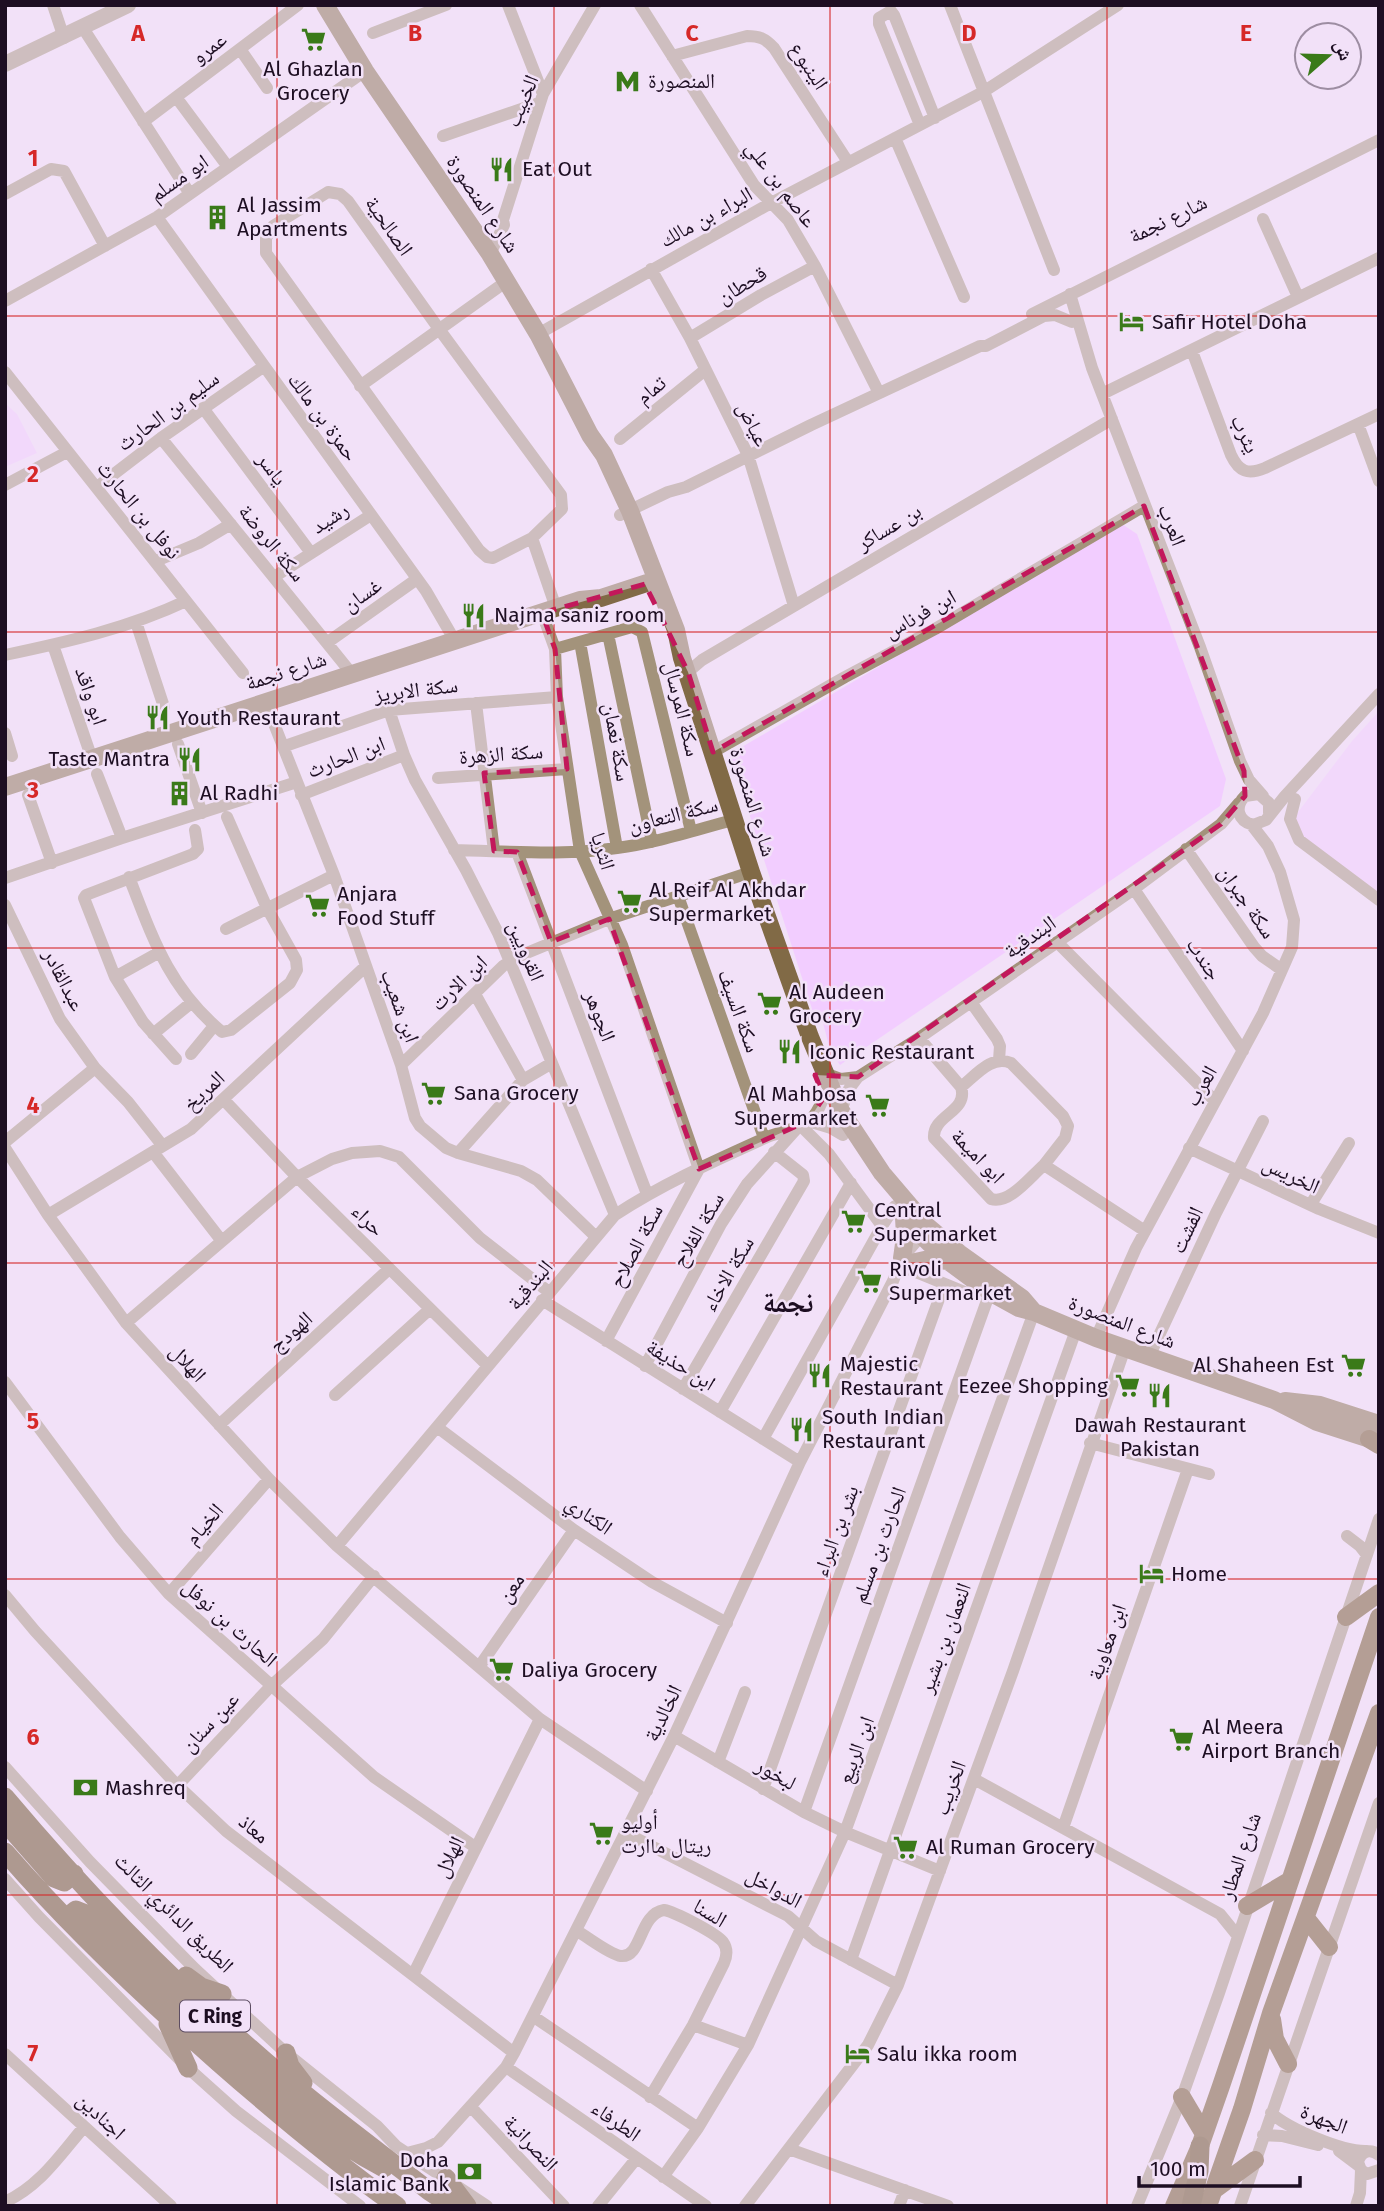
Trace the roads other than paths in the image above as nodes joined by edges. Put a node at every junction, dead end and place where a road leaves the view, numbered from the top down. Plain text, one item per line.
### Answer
1 (53, 5) edge
2 (128, 5) edge
3 (298, 5) edge
4 (325, 5) edge
5 (446, 5) edge
6 (508, 5) edge
7 (595, 5) edge
8 (640, 5) edge
9 (950, 5) edge
10 (1118, 5) edge
11 (895, 8) edge
12 (83, 28) junction
13 (373, 33) dead end
14 (64, 37) junction
15 (240, 49) junction
16 (672, 56) junction
17 (5, 64) edge
18 (365, 71) junction
19 (267, 88) dead end
20 (983, 92) junction
21 (176, 97) junction
22 (541, 99) junction
23 (935, 118) junction
24 (143, 122) junction
25 (920, 125) junction
26 (443, 136) dead end
27 (895, 138) junction
28 (1379, 139) edge
29 (848, 162) junction
30 (228, 167) junction
31 (5, 194) edge
32 (190, 194) junction
33 (771, 203) junction
34 (157, 217) junction
35 (1262, 219) dead end
36 (105, 246) junction
37 (486, 248) junction
38 (1379, 258) edge
39 (814, 266) junction
40 (651, 269) junction
41 (1055, 270) dead end
42 (506, 281) junction
43 (1066, 296) junction
44 (964, 297) dead end
45 (1298, 298) junction
46 (5, 300) edge
47 (1046, 311) junction
48 (1076, 327) junction
49 (439, 330) junction
50 (538, 334) junction
51 (691, 338) junction
52 (1192, 351) junction
53 (263, 367) junction
54 (705, 370) junction
55 (5, 372) edge
56 (360, 386) junction
57 (879, 393) junction
58 (1102, 394) junction
59 (203, 408) junction
60 (1379, 414) edge
61 (1112, 419) junction
62 (1358, 424) junction
63 (161, 438) junction
64 (620, 439) dead end
65 (67, 452) junction
66 (748, 456) junction
67 (1379, 481) edge
68 (5, 485) edge
69 (97, 487) junction
70 (1144, 506) junction
71 (371, 515) junction
72 (627, 517) junction
73 (231, 524) junction
74 (532, 538) junction
75 (311, 554) junction
76 (156, 561) junction
77 (274, 577) junction
78 (649, 577) junction
79 (417, 579) junction
80 (186, 601) junction
81 (794, 606) junction
82 (549, 610) junction
83 (136, 622) junction
84 (608, 634) junction
85 (455, 641) junction
86 (328, 642) junction
87 (580, 642) junction
88 (53, 645) junction
89 (555, 649) junction
90 (5, 654) edge
91 (685, 665) junction
92 (243, 673) dead end
93 (352, 674) junction
94 (1379, 694) edge
95 (557, 698) junction
96 (265, 701) junction
97 (476, 703) junction
98 (164, 707) dead end
99 (389, 710) junction
100 (5, 733) edge
101 (178, 744) dead end
102 (285, 746) junction
103 (713, 752) junction
104 (404, 755) junction
105 (12, 756) dead end
106 (95, 767) junction
107 (567, 769) junction
108 (1244, 771) junction
109 (484, 773) junction
110 (438, 778) dead end
111 (5, 786) edge
112 (299, 788) junction
113 (28, 795) dead end
114 (1290, 797) junction
115 (1265, 798) junction
116 (1242, 800) junction
117 (202, 813) junction
118 (227, 817) dead end
119 (1267, 817) junction
120 (733, 820) junction
121 (1247, 823) junction
122 (1221, 824) junction
123 (194, 830) dead end
124 (691, 831) junction
125 (122, 838) junction
126 (652, 842) junction
127 (1268, 846) junction
128 (617, 848) junction
129 (1186, 849) junction
130 (454, 850) junction
131 (494, 850) junction
132 (580, 851) junction
133 (517, 852) junction
134 (52, 863) junction
135 (751, 872) junction
136 (334, 875) junction
137 (129, 877) junction
138 (5, 878) edge
139 (1133, 889) junction
140 (678, 896) junction
141 (1379, 900) edge
142 (5, 905) edge
143 (267, 908) junction
144 (609, 919) junction
145 (226, 929) dead end
146 (551, 942) junction
147 (1057, 942) junction
148 (158, 953) junction
149 (510, 961) junction
150 (366, 966) junction
151 (1282, 970) junction
152 (115, 977) junction
153 (475, 994) junction
154 (971, 1002) junction
155 (191, 1003) junction
156 (214, 1026) junction
157 (153, 1034) junction
158 (810, 1037) junction
159 (919, 1038) junction
160 (1243, 1051) junction
161 (191, 1054) dead end
162 (176, 1059) dead end
163 (999, 1060) junction
164 (552, 1063) junction
165 (401, 1065) junction
166 (94, 1068) junction
167 (825, 1073) junction
168 (858, 1077) junction
169 (523, 1080) junction
170 (961, 1087) junction
171 (824, 1097) junction
172 (223, 1099) junction
173 (1214, 1100) junction
174 (841, 1111) junction
175 (1263, 1121) dead end
176 (804, 1123) junction
177 (843, 1135) junction
178 (764, 1138) junction
179 (5, 1142) edge
180 (1349, 1143) dead end
181 (158, 1148) junction
182 (1189, 1148) junction
183 (5, 1150) edge
184 (774, 1152) junction
185 (458, 1153) junction
186 (1044, 1165) junction
187 (699, 1169) junction
188 (1237, 1171) junction
189 (297, 1177) junction
190 (851, 1183) junction
191 (647, 1194) junction
192 (1311, 1204) junction
193 (900, 1211) junction
194 (48, 1215) junction
195 (615, 1215) junction
196 (882, 1226) junction
197 (1145, 1231) junction
198 (1379, 1233) edge
199 (928, 1235) junction
200 (595, 1236) junction
201 (221, 1240) junction
202 (948, 1261) junction
203 (906, 1263) junction
204 (389, 1269) junction
205 (944, 1286) junction
206 (985, 1288) junction
207 (545, 1296) junction
208 (430, 1309) junction
209 (1034, 1312) junction
210 (125, 1323) junction
211 (1076, 1330) junction
212 (1096, 1338) junction
213 (606, 1341) junction
214 (1125, 1348) junction
215 (1149, 1357) junction
216 (488, 1366) junction
217 (645, 1366) junction
218 (5, 1382) edge
219 (683, 1389) junction
220 (335, 1395) dead end
221 (720, 1412) junction
222 (219, 1425) junction
223 (438, 1427) junction
224 (763, 1439) junction
225 (1377, 1440) edge
226 (1090, 1443) junction
227 (800, 1462) junction
228 (1188, 1469) junction
229 (1209, 1474) dead end
230 (269, 1479) junction
231 (1379, 1519) edge
232 (574, 1530) junction
233 (1347, 1536) dead end
234 (337, 1546) junction
235 (1367, 1555) junction
236 (374, 1576) junction
237 (1379, 1593) edge
238 (169, 1594) junction
239 (5, 1595) edge
240 (1346, 1617) junction
241 (1379, 1618) edge
242 (727, 1623) junction
243 (479, 1667) junction
244 (271, 1686) junction
245 (745, 1692) dead end
246 (1379, 1713) edge
247 (540, 1719) junction
248 (674, 1736) junction
249 (719, 1762) junction
250 (5, 1767) edge
251 (974, 1779) junction
252 (178, 1785) junction
253 (764, 1789) junction
254 (647, 1790) junction
255 (5, 1797) edge
256 (1379, 1803) edge
257 (804, 1812) junction
258 (5, 1822) edge
259 (1063, 1828) junction
260 (845, 1832) junction
261 (626, 1833) junction
262 (475, 1847) junction
263 (890, 1850) junction
264 (6, 1854) edge
265 (940, 1871) junction
266 (74, 1874) junction
267 (5, 1879) edge
268 (1289, 1881) junction
269 (1247, 1906) junction
270 (1220, 1914) junction
271 (66, 1918) junction
272 (1306, 1918) junction
273 (803, 1928) junction
274 (577, 1931) junction
275 (1237, 1935) junction
276 (1329, 1947) junction
277 (152, 1957) junction
278 (851, 1960) junction
279 (413, 1976) junction
280 (898, 1985) junction
281 (222, 1994) junction
282 (1271, 2012) junction
283 (163, 2014) junction
284 (534, 2017) junction
285 (693, 2025) junction
286 (748, 2045) junction
287 (286, 2053) junction
288 (514, 2053) junction
289 (5, 2054) edge
290 (1288, 2064) junction
291 (506, 2067) junction
292 (188, 2068) junction
293 (650, 2097) junction
294 (1182, 2097) junction
295 (471, 2107) junction
296 (323, 2109) junction
297 (1271, 2113) junction
298 (84, 2127) junction
299 (698, 2127) junction
300 (1263, 2135) junction
301 (1202, 2140) junction
302 (438, 2142) junction
303 (789, 2149) junction
304 (407, 2153) junction
305 (1373, 2153) edge
306 (636, 2159) junction
307 (1255, 2160) junction
308 (1368, 2170) edge
309 (440, 2174) junction
310 (663, 2177) junction
311 (905, 2190) junction
312 (429, 2191) junction
313 (1211, 2198) edge
314 (1358, 2199) edge
315 (21, 2201) edge
316 (5, 2202) edge
317 (171, 2206) edge
318 (360, 2206) edge
319 (397, 2206) edge
320 (452, 2206) edge
321 (467, 2206) edge
322 (487, 2206) edge
323 (564, 2206) edge
324 (598, 2206) edge
325 (705, 2206) edge
326 (745, 2206) edge
327 (899, 2206) edge
328 (948, 2206) edge
329 (1137, 2206) edge
330 (1174, 2206) edge
331 (1191, 2206) edge
332 (1240, 2206) edge

1 - 14 street
2 - 12 street
3 - 15 street, عمرو
4 - 18 main road, شارع المنصورة
5 - 13 street
6 - 22 street
7 - 22 street, الخبيب
8 - 16 street, عاصم بن علي
9 - 20 street
10 - 20 street, البراء بن مالك
11 - 23 street
11 - 25 street
12 - 14 street
12 - 24 street
14 - 17 street
15 - 19 street
15 - 21 street, عمرو
16 - 29 street, الينبوع
16 - 33 street, عاصم بن علي
18 - 30 street, ابو مسلم
18 - 37 main road, شارع المنصورة
20 - 23 street, البراء بن مالك
20 - 41 street
21 - 24 street, عمرو
21 - 30 street
22 - 26 street
22 - 37 street, الخبيب
23 - 25 street, البراء بن مالك
24 - 32 street
25 - 27 street, البراء بن مالك
27 - 29 street, البراء بن مالك
27 - 44 street
28 - 43 street, شارع نجمة
29 - 33 street, البراء بن مالك
30 - 32 street, ابو مسلم
31 - 36 street
32 - 34 street, ابو مسلم
33 - 39 street, عاصم بن علي
33 - 40 street, البراء بن مالك
34 - 36 street, ابو مسلم
34 - 53 street, حمزة بن مالك
35 - 45 street
36 - 46 street, ابو مسلم
37 - 42 main road, شارع المنصورة
38 - 45 street
39 - 51 street, قحطان
39 - 57 street, عاصم بن علي
40 - 50 street, البراء بن مالك
40 - 51 street, عياض
42 - 49 street
42 - 50 main road, شارع المنصورة
43 - 47 street, شارع نجمة
43 - 48 street, العرب
45 - 52 street
47 - 48 street
47 - 57 street, شارع نجمة
48 - 58 street, العرب
49 - 56 street
49 - 56 street, الصالحية
49 - 74 street, الصالحية
50 - 72 main road, شارع المنصورة
51 - 54 street, عياض
52 - 58 street
52 - 62 street, يثرب
53 - 59 street, سليم بن الحارث
53 - 71 street, حمزة بن مالك
54 - 64 street, تمام
54 - 66 street, عياض
55 - 65 street, نوفل بن الحارث
56 - 74 street, الصالحية
57 - 66 street, شارع نجمة
58 - 61 street, العرب
59 - 63 street, سليم بن الحارث
59 - 75 street, ياسر
60 - 62 street, يثرب
61 - 70 street, العرب
61 - 81 street, بن عساكر
62 - 67 street
63 - 69 street, سليم بن الحارث
63 - 73 street, سكة الروضة
65 - 68 street
65 - 69 street, نوفل بن الحارث
66 - 72 street, شارع نجمة
66 - 81 street, عياض
69 - 76 street, نوفل بن الحارث
70 - 103 street, ابن فرناس
70 - 108 street, العرب
71 - 75 street, رشيد
71 - 79 street, حمزة بن مالك
72 - 78 main road, شارع المنصورة
73 - 76 street
73 - 77 street, سكة الروضة
74 - 82 street
75 - 77 street, رشيد
76 - 80 street, نوفل بن الحارث
77 - 86 street, سكة الروضة
78 - 82 main road, شارع نجمة
78 - 91 main road, شارع المنصورة
79 - 85 street, حمزة بن مالك
79 - 86 street, غسان
80 - 83 street, ابو واقد
80 - 92 street, نوفل بن الحارث
81 - 91 street, بن عساكر
82 - 85 main road, شارع نجمة
82 - 89 street, الثريا
83 - 88 street, ابو واقد
83 - 98 street
84 - 87 street, سكة المرسال
84 - 124 street, سكة المرسال
84 - 126 street
85 - 93 main road, شارع نجمة
86 - 93 street, سكة الروضة
87 - 89 street, سكة المرسال
87 - 128 street, سكة نعمان
88 - 90 street, ابو واقد
88 - 106 street, ابو واقد
89 - 95 street, الثريا
91 - 103 main road, شارع المنصورة
93 - 96 main road, شارع نجمة
94 - 114 street
95 - 97 street, سكة الابريز
95 - 107 street, الثريا
96 - 102 street, ابن شعيب
96 - 106 main road, شارع نجمة
97 - 99 street, سكة الابريز
97 - 109 street
99 - 102 street, سكة الابريز
99 - 104 street, القرويين
100 - 105 street
101 - 117 street
102 - 112 street, ابن شعيب
103 - 120 main road, شارع المنصورة
104 - 112 street, ابن الحارث
104 - 130 street, القرويين
106 - 111 main road, شارع نجمة
106 - 125 street
107 - 109 street, سكة الزهرة
107 - 132 street, الثريا
108 - 115 street, العرب
108 - 116 street, العرب
109 - 110 street, سكة الزهرة
109 - 131 street
112 - 117 street, ابن الحارث
112 - 136 street, ابن شعيب
113 - 134 street
114 - 115 street
114 - 119 street
114 - 141 street
115 - 116 street
115 - 119 street
116 - 121 street
116 - 122 street, البندقية
117 - 125 street, ابن الحارث
118 - 143 street
119 - 121 street
119 - 127 street, العرب
120 - 124 street, سكة التعاون
120 - 135 main road, شارع المنصورة
121 - 122 street, البندقية
121 - 127 street, العرب
122 - 129 street, البندقية
123 - 137 street
124 - 126 street, سكة التعاون
125 - 134 street, ابن الحارث
126 - 128 street, سكة التعاون
127 - 151 street, العرب
128 - 132 street, سكة التعاون
129 - 139 street, البندقية
129 - 151 street, سكة جبران
130 - 131 street, سكة التعاون
130 - 149 street, القرويين
131 - 133 street, سكة التعاون
132 - 133 street, سكة التعاون
132 - 144 street, الثريا
133 - 146 street, الجوهر
134 - 138 street, ابن الحارث
135 - 140 street, ابن الارت
135 - 158 main road, شارع المنصورة
136 - 143 street
136 - 150 street, ابن شعيب
137 - 148 street
137 - 152 street
139 - 147 street, البندقية
139 - 160 street, جندب
140 - 144 street, ابن الارت
140 - 178 street, سكة السيف
142 - 166 street, عبدالقادر
143 - 145 street
143 - 156 street
144 - 146 street, ابن الارت
144 - 187 street, الثريا
146 - 149 street, ابن الارت
146 - 191 street, الجوهر
147 - 154 street, البندقية
147 - 173 street
148 - 152 street
148 - 155 street
149 - 153 street, ابن الارت
149 - 164 street, القرويين
150 - 165 street, ابن شعيب
150 - 172 street, المريخ
151 - 160 street, العرب
152 - 157 street
153 - 165 street, ابن الارت
153 - 169 street
154 - 159 street, البندقية
154 - 163 street
155 - 156 street
155 - 157 street
156 - 161 street
157 - 162 street
158 - 167 main road, شارع المنصورة
158 - 171 main road, شارع المنصورة
159 - 168 street, البندقية
159 - 170 street
160 - 173 street, العرب
163 - 170 street, ابو اميمة
163 - 186 street, ابو اميمة
164 - 169 street
164 - 195 street, القرويين
165 - 185 street, ابن شعيب
166 - 179 street
166 - 181 street, عبدالقادر
167 - 168 street
167 - 174 main road, شارع المنصورة
168 - 174 street
169 - 185 street
170 - 186 street, ابو اميمة
171 - 176 street
171 - 177 main road, شارع المنصورة
172 - 181 street, المريخ
172 - 189 street, حراء
173 - 182 street, العرب
174 - 199 main road, شارع المنصورة
175 - 188 street, الفشت
176 - 177 street
176 - 178 street, البندقية
176 - 184 street, سكة الفلاح
176 - 190 street
177 - 193 main road, شارع المنصورة
178 - 187 street, البندقية
180 - 192 street
181 - 194 street, المريخ
181 - 201 street, عبدالقادر
182 - 188 street, الخريس
182 - 197 street, العرب
183 - 194 street, الهلال
184 - 217 street, سكة الفلاح
184 - 219 street, سكة الاخاء
185 - 200 street, ابن شعيب
186 - 197 street
187 - 191 street, البندقية
187 - 213 street, سكة الصلاح
188 - 192 street, الخريس
188 - 215 street, الفشت
189 - 201 street
189 - 204 street, حراء
189 - 207 street, ابن حذيفة
190 - 196 street
190 - 221 street
191 - 195 street, البندقية
192 - 198 street, الخريس
193 - 196 street
193 - 199 main road, شارع المنصورة
193 - 203 main road
194 - 210 street, الهلال
195 - 200 street, البندقية
196 - 224 street
197 - 212 street, العرب
199 - 202 main road, شارع المنصورة
199 - 203 street, الخالدية
199 - 209 main road, شارع المنصورة
200 - 207 street, البندقية
201 - 210 street
202 - 203 main road
202 - 206 main road, شارع المنصورة
203 - 205 street
203 - 227 street, الخالدية
204 - 208 street, حراء
204 - 222 street, الهودج
205 - 206 street
205 - 253 street, بشر بن البراء
206 - 209 main road, شارع المنصورة
206 - 257 street, الحارث بن مسلم
207 - 213 street, ابن حذيفة
207 - 216 street, البندقية
208 - 216 street, حراء
208 - 220 street
209 - 211 main road, شارع المنصورة
209 - 260 street, ابن الربيع
210 - 222 street, الهلال
211 - 212 main road, شارع المنصورة
211 - 263 street, النعمان بن بشير
212 - 214 main road, شارع المنصورة
213 - 217 street, ابن حذيفة
214 - 215 main road, شارع المنصورة
214 - 226 street, الخريب
215 - 225 main road, شارع المنصورة
216 - 223 street, البندقية
217 - 219 street, ابن حذيفة
218 - 238 street, الحارث بن نوفل
219 - 221 street, ابن حذيفة
221 - 224 street, ابن حذيفة
222 - 230 street, الهلال
223 - 232 street, الكناري
223 - 234 street, البندقية
224 - 227 street, ابن حذيفة
226 - 228 street
226 - 251 street, الخريب
227 - 242 street, الخالدية
228 - 229 street
228 - 259 street, ابن معاوية
230 - 234 street, الهلال
230 - 238 street, الخيام
231 - 235 street, شارع المطار
232 - 242 street, الكناري
232 - 243 street, معن
233 - 235 street
234 - 236 street, الهلال
235 - 240 street, شارع المطار
236 - 243 street, الهلال
236 - 244 street
237 - 240 main road
238 - 244 street, الحارث بن نوفل
239 - 252 street, معاذ
240 - 269 street, شارع المطار
241 - 268 main road
242 - 248 street, الخالدية
243 - 247 street, الهلال
244 - 252 street, عين سنان
244 - 262 street, الحارث بن نوفل
245 - 249 street
246 - 272 main road
247 - 254 street, الهلال
247 - 262 street, الهلال
248 - 249 street, لبخور
248 - 254 street, الخالدية
249 - 253 street, لبخور
250 - 281 street, الطريق الدائري الثالث
251 - 259 street
251 - 265 street, الخريب
252 - 279 street, معاذ
253 - 257 street, لبخور
254 - 261 street, الخالدية
255 - 266 highway, الطريق الدائري الثالث / C Ring
256 - 276 street
257 - 260 street, لبخور
258 - 266 highway
259 - 270 street
260 - 263 street, لبخور
260 - 273 street, ابن الربيع
261 - 273 street, الدواخل
261 - 274 street, الخالدية
262 - 279 street, الهلال
263 - 265 street, لبخور
263 - 278 street, النعمان بن بشير
264 - 271 highway, C Ring
265 - 280 street, الخريب
266 - 277 highway, الطريق الدائري الثالث / C Ring
267 - 292 street
268 - 269 main road
268 - 301 main road
269 - 270 street
269 - 275 street, شارع المطار
270 - 275 street
271 - 283 highway, C Ring
271 - 312 highway
272 - 276 main road
272 - 282 main road
273 - 278 street, الدواخل
273 - 286 street, ابن الربيع
274 - 284 street, الخالدية
274 - 285 street, السنا
275 - 294 street, شارع المطار
276 - 290 street
277 - 281 highway
277 - 296 highway, الطريق الدائري الثالث / C Ring
278 - 280 street, الدواخل
279 - 288 street, معاذ
280 - 303 street, الخريب
281 - 287 street, الطريق الدائري الثالث
282 - 290 main road
282 - 313 main road
283 - 292 highway
283 - 319 highway, C Ring
284 - 288 street, الخالدية
284 - 293 street
285 - 286 street
285 - 293 street, السنا
286 - 299 street, ابن الربيع
287 - 296 highway
287 - 304 street, الطريق الدائري الثالث
288 - 291 street, الخالدية
289 - 298 street, اجنادين
290 - 297 street
291 - 295 street, الخالدية
291 - 306 street, الطرفاء
292 - 318 street
293 - 299 street
294 - 301 main road
294 - 329 street, شارع المطار
295 - 302 street, الخالدية
295 - 323 street, النصرانية
296 - 312 highway, الطريق الدائري الثالث / C Ring
297 - 300 street
297 - 305 street, الجهرة
298 - 315 street
298 - 317 street, اجنادين
299 - 310 street, ابن الربيع
300 - 307 street
300 - 308 street, الجهرة
301 - 330 main road
301 - 331 highway
302 - 304 street, الخالدية
302 - 309 street
303 - 311 street
303 - 326 street, الخريب
304 - 309 street, الطريق الدائري الثالث
305 - 308 street
306 - 310 street, الطرفاء
306 - 324 street
307 - 313 main road
307 - 332 street
308 - 314 street
309 - 321 highway
309 - 322 street, الطريق الدائري الثالث
310 - 325 street, الطرفاء
311 - 327 street
311 - 328 street
312 - 320 highway, الطريق الدائري الثالث / C Ring
315 - 316 street

